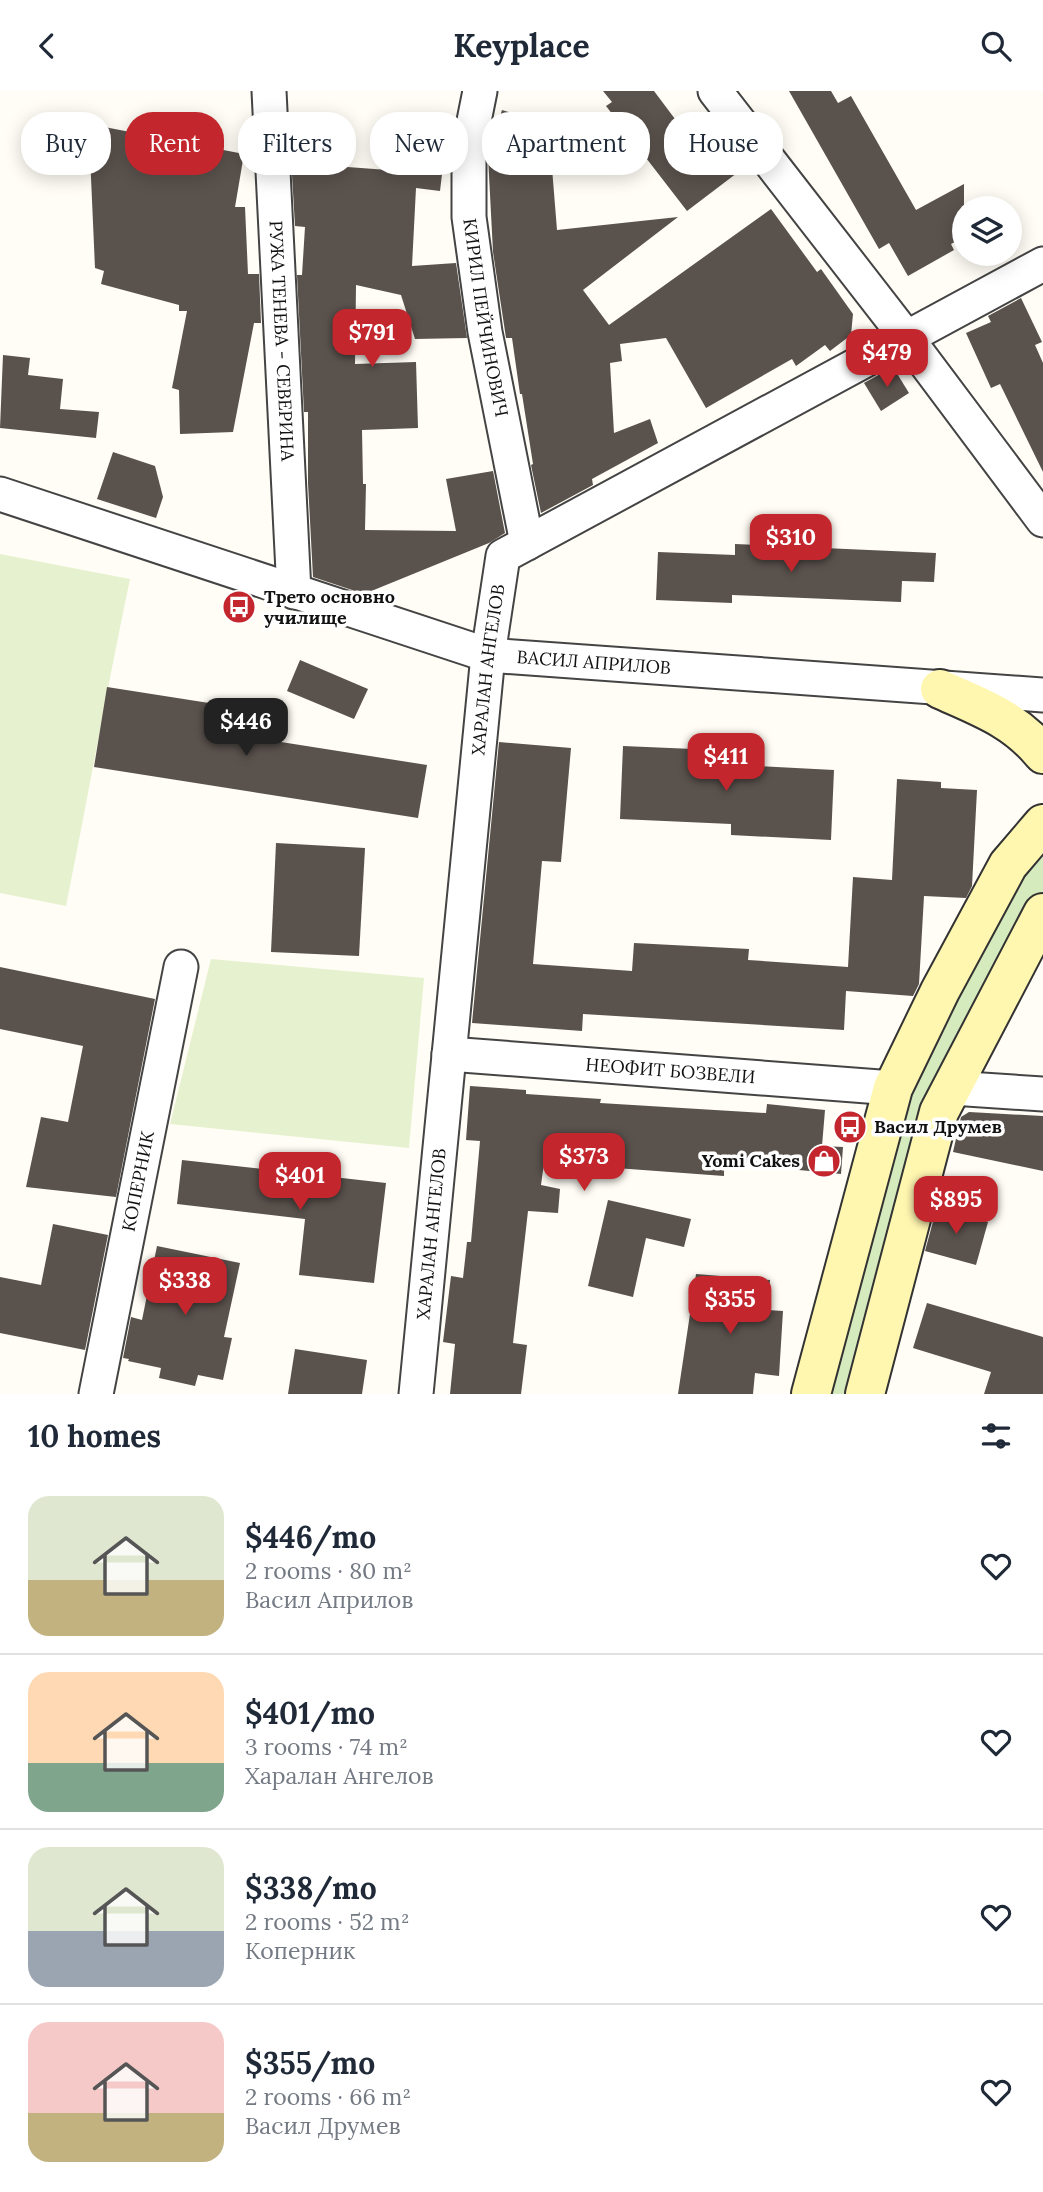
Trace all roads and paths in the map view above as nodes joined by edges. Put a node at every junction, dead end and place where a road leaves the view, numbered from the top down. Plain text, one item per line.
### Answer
1 (269, 91) edge
2 (480, 91) edge
3 (715, 91) edge
4 (1043, 264) edge
5 (906, 337) junction
6 (0, 494) edge
7 (1043, 520) edge
8 (527, 543) junction
9 (294, 592) junction
10 (488, 655) junction
11 (940, 689) junction
12 (1043, 695) edge
13 (1043, 754) edge
14 (1043, 824) edge
15 (1043, 913) edge
16 (181, 967) dead end
17 (449, 1054) junction
18 (893, 1088) junction
19 (952, 1088) junction
20 (1043, 1094) edge
21 (96, 1394) edge
22 (416, 1394) edge
23 (811, 1394) edge
24 (865, 1394) edge

1 - 9 street, РУЖА ТЕНЕВА - СЕВЕРИНА
2 - 8 street, КИРИЛ ПЕЙЧИНОВИЧ
3 - 5 street
4 - 5 street, ХАРАЛАН АНГЕЛОВ
5 - 7 street
5 - 8 street, ХАРАЛАН АНГЕЛОВ
6 - 9 street, ВАСИЛ АПРИЛОВ
8 - 10 street, ХАРАЛАН АНГЕЛОВ
9 - 10 street, ВАСИЛ АПРИЛОВ
10 - 11 street, ВАСИЛ АПРИЛОВ
10 - 17 street, ХАРАЛАН АНГЕЛОВ
11 - 12 street, ВАСИЛ АПРИЛОВ
11 - 13 street
14 - 18 street
15 - 19 street
16 - 21 street, КОПЕРНИК
17 - 18 street, НЕОФИТ БОЗВЕЛИ
17 - 22 street, ХАРАЛАН АНГЕЛОВ
18 - 23 street
19 - 20 street
19 - 24 street

